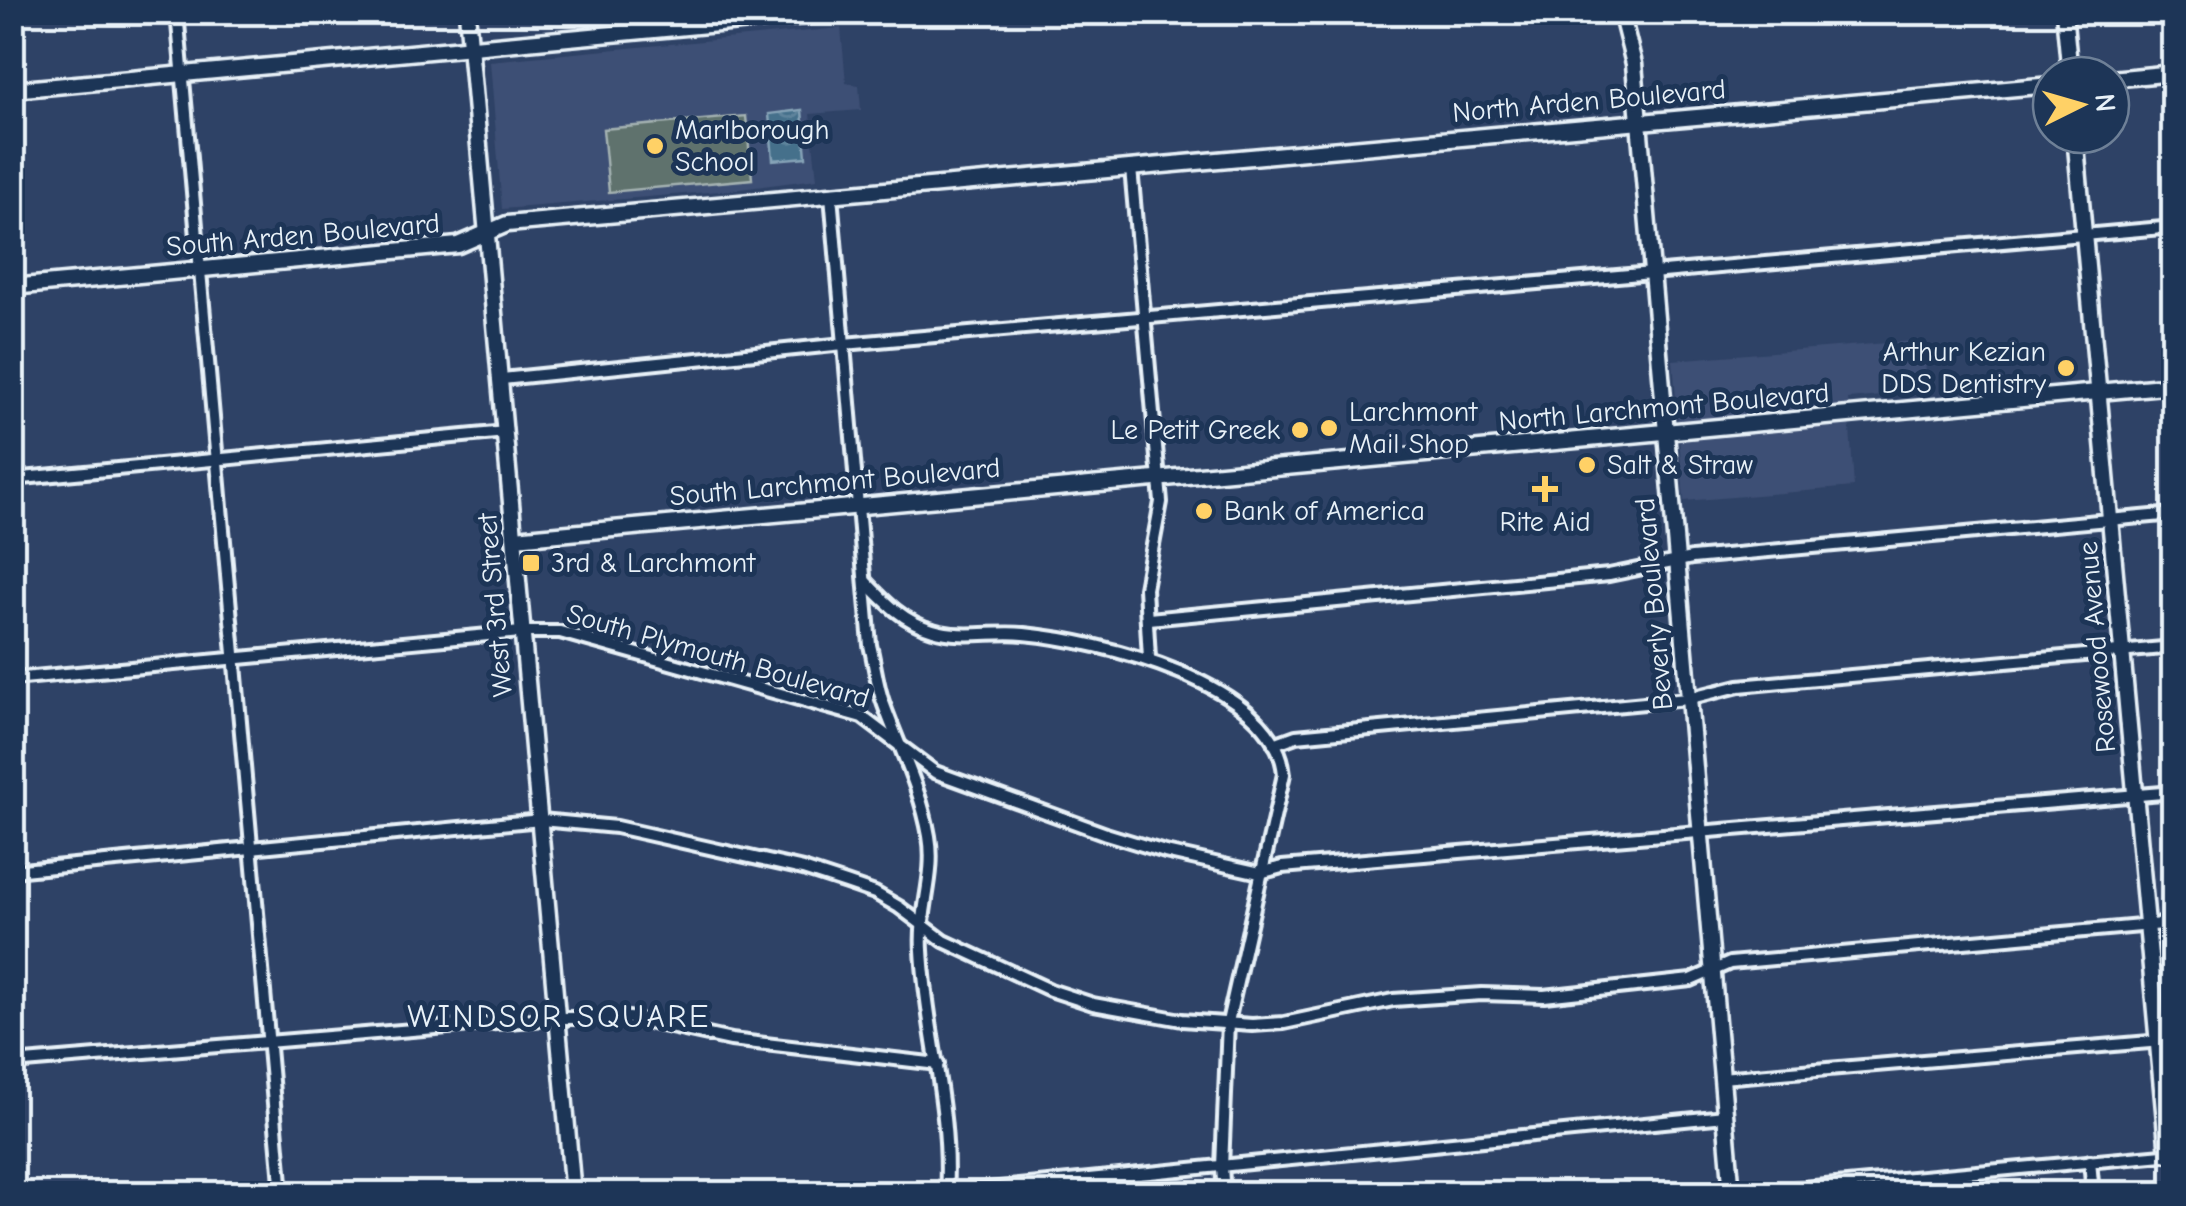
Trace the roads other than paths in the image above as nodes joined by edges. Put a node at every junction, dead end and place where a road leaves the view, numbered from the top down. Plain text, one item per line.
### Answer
1 (178, 12) edge
2 (467, 12) edge
3 (848, 12) edge
4 (1624, 12) edge
5 (2064, 12) edge
6 (471, 48) junction
7 (2068, 55) edge
8 (2174, 73) edge
9 (182, 75) junction
10 (2131, 77) edge
11 (2031, 87) edge
12 (12, 90) edge
13 (1639, 122) junction
14 (2077, 155) edge
15 (1131, 168) junction
16 (831, 195) junction
17 (2174, 227) edge
18 (488, 234) junction
19 (2084, 235) junction
20 (200, 269) junction
21 (1652, 274) junction
22 (12, 287) edge
23 (1144, 319) junction
24 (844, 344) junction
25 (502, 379) junction
26 (2174, 385) edge
27 (2098, 392) junction
28 (506, 432) junction
29 (1665, 432) junction
30 (217, 461) junction
31 (1160, 478) junction
32 (12, 479) edge
33 (858, 505) junction
34 (2174, 514) edge
35 (2110, 520) junction
36 (514, 538) junction
37 (1675, 561) junction
38 (864, 580) junction
39 (1148, 619) junction
40 (521, 632) junction
41 (2174, 647) edge
42 (2122, 652) junction
43 (234, 658) junction
44 (1149, 658) junction
45 (12, 678) edge
46 (1687, 699) junction
47 (899, 744) junction
48 (1274, 744) junction
49 (2174, 792) edge
50 (2135, 795) junction
51 (541, 820) junction
52 (1698, 831) junction
53 (251, 849) junction
54 (12, 872) edge
55 (1260, 873) junction
56 (2174, 922) edge
57 (2147, 925) junction
58 (921, 926) junction
59 (1712, 970) junction
60 (557, 1018) junction
61 (1228, 1022) junction
62 (2166, 1040) edge
63 (268, 1041) junction
64 (12, 1063) edge
65 (938, 1064) junction
66 (1722, 1078) junction
67 (1725, 1116) junction
68 (2171, 1154) edge
69 (2090, 1162) junction
70 (1222, 1167) junction
71 (943, 1193) edge
72 (282, 1194) edge
73 (574, 1194) edge
74 (1224, 1194) edge
75 (1735, 1194) edge
76 (2093, 1194) edge

1 - 9 street
2 - 6 street, West 3rd Street
3 - 6 street
4 - 13 street, Beverly Boulevard
5 - 7 street
6 - 9 street
6 - 18 street, West 3rd Street
8 - 10 street
9 - 12 street
9 - 20 street
11 - 13 street, North Arden Boulevard
13 - 15 street, North Arden Boulevard
13 - 21 street, Beverly Boulevard
14 - 19 street, Rosewood Avenue
15 - 16 street, South Arden Boulevard
15 - 23 street
16 - 18 street, South Arden Boulevard
16 - 24 street
17 - 19 street
18 - 20 street, South Arden Boulevard
18 - 25 street, West 3rd Street
19 - 21 street
19 - 27 street, Rosewood Avenue
20 - 22 street, South Arden Boulevard
20 - 30 street
21 - 23 street
21 - 29 street, Beverly Boulevard
23 - 24 street
23 - 31 street
24 - 25 street
24 - 33 street
25 - 28 street, West 3rd Street
26 - 27 street, North Larchmont Boulevard
27 - 29 street, North Larchmont Boulevard
27 - 35 street, Rosewood Avenue
28 - 30 street
28 - 36 street, West 3rd Street
29 - 31 street, North Larchmont Boulevard
29 - 37 street, Beverly Boulevard
30 - 32 street
30 - 43 street
31 - 33 street, South Larchmont Boulevard
31 - 39 street
33 - 36 street, South Larchmont Boulevard
33 - 38 street
34 - 35 street
35 - 37 street
35 - 42 street, Rosewood Avenue
36 - 40 street, West 3rd Street
37 - 39 street
37 - 46 street, Beverly Boulevard
38 - 44 street
38 - 47 street
39 - 44 street
40 - 43 street, South Plymouth Boulevard
40 - 47 street, South Plymouth Boulevard
40 - 51 street, West 3rd Street
41 - 42 street
42 - 46 street
42 - 50 street, Rosewood Avenue
43 - 45 street, South Plymouth Boulevard
43 - 53 street
44 - 48 street
46 - 48 street
46 - 52 street, Beverly Boulevard
47 - 55 street, South Plymouth Boulevard
47 - 58 street
48 - 55 street
49 - 50 street
50 - 52 street
50 - 57 street, Rosewood Avenue
51 - 53 street
51 - 58 street
51 - 60 street, West 3rd Street
52 - 55 street
52 - 59 street, Beverly Boulevard
53 - 54 street
53 - 63 street
55 - 61 street
56 - 57 street
57 - 59 street
57 - 62 street, Rosewood Avenue
58 - 61 street
58 - 65 street
59 - 61 street
59 - 66 street, Beverly Boulevard
60 - 63 street
60 - 65 street
60 - 73 street, West 3rd Street
61 - 70 street
62 - 66 street
62 - 68 street, Rosewood Avenue
63 - 64 street
63 - 72 street
65 - 71 street
66 - 67 street, Beverly Boulevard
67 - 70 street
67 - 75 street, Beverly Boulevard
68 - 69 street
69 - 75 street
69 - 76 street
70 - 71 street
70 - 74 street

